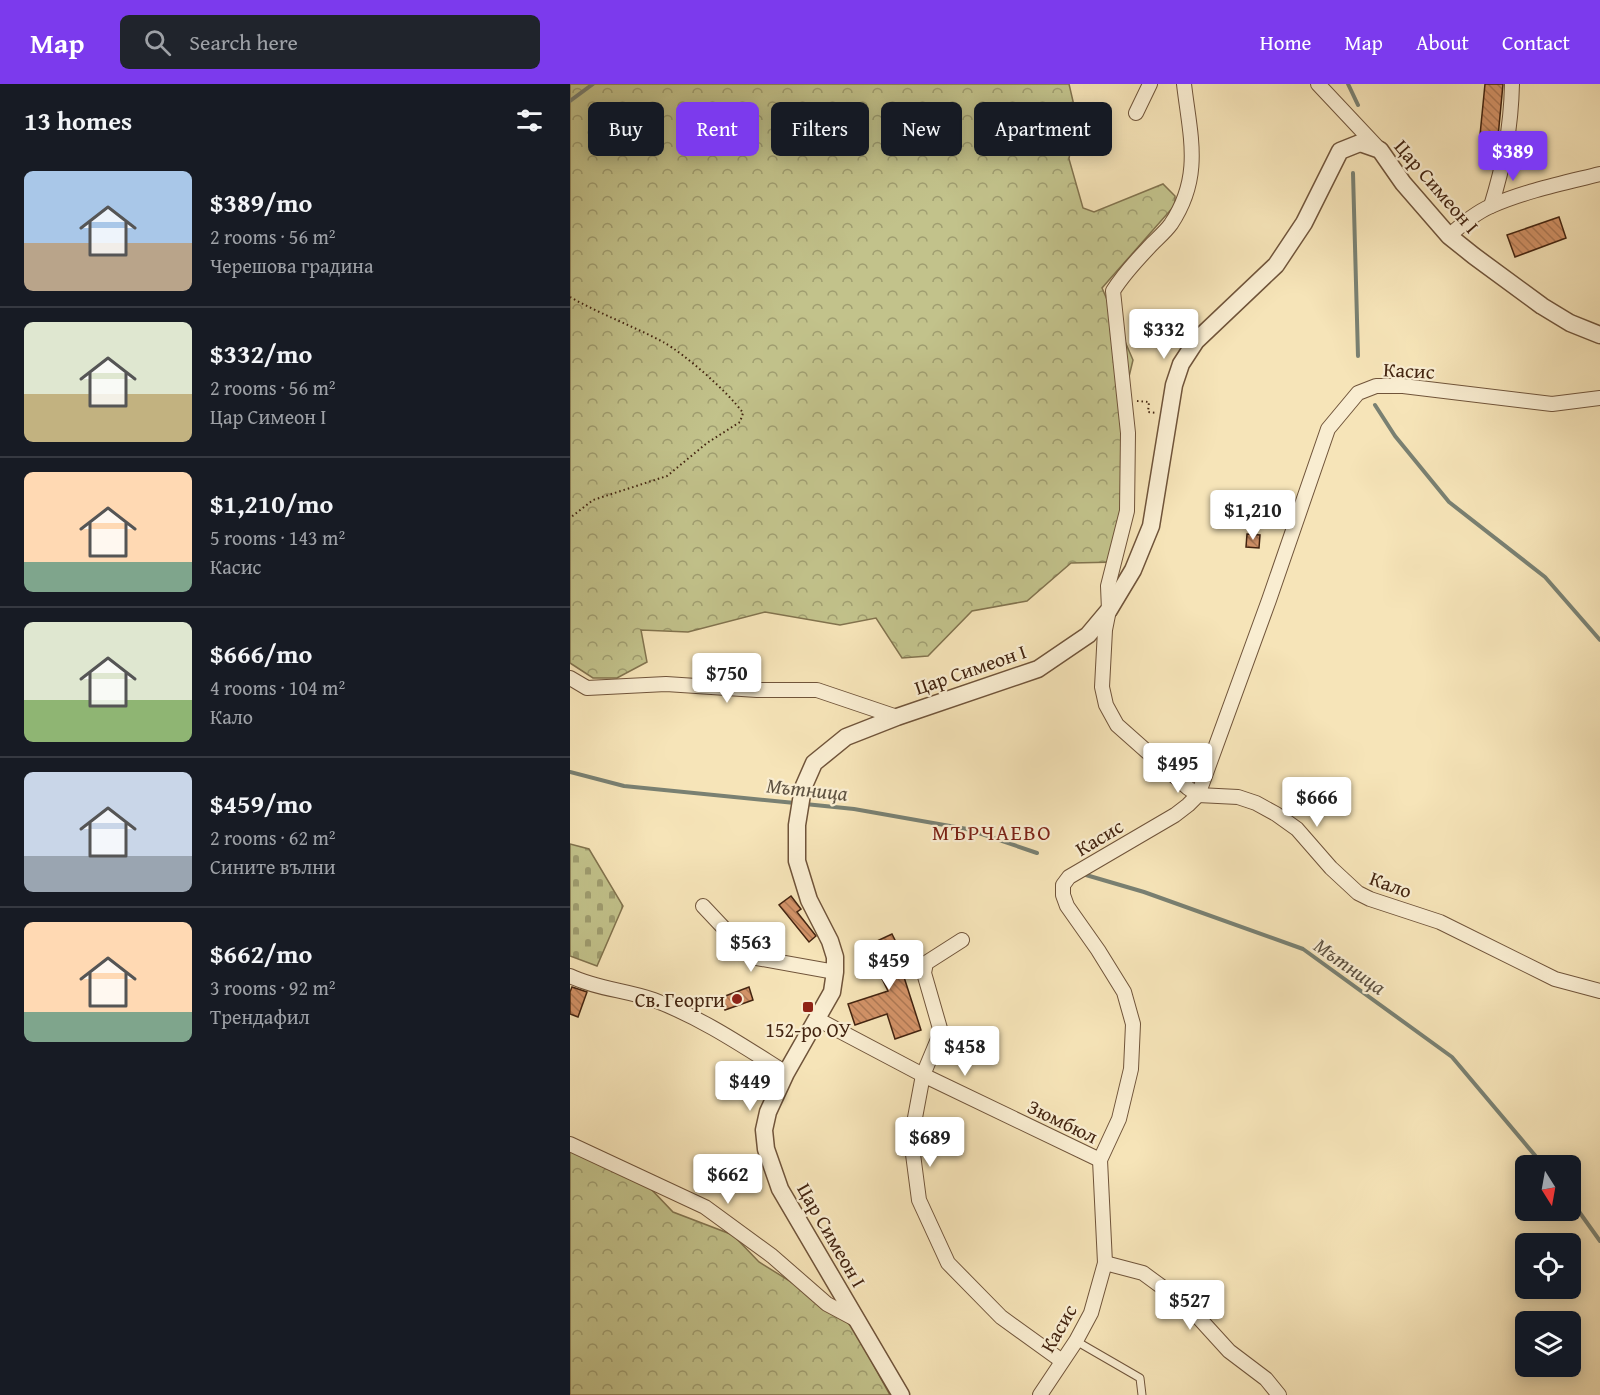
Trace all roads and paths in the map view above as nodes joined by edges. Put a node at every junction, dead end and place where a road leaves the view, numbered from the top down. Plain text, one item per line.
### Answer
1 (1150, 84) edge
2 (1184, 84) edge
3 (1318, 84) edge
4 (1512, 84) edge
5 (1136, 113) dead end
6 (1380, 150) junction
7 (1600, 174) edge
8 (1491, 206) junction
9 (1449, 236) junction
10 (570, 297) edge
11 (1600, 335) edge
12 (1600, 398) edge
13 (1126, 400) junction
14 (1169, 414) junction
15 (570, 518) edge
16 (1109, 610) junction
17 (570, 678) edge
18 (897, 717) junction
19 (1198, 795) junction
20 (703, 906) dead end
21 (962, 940) dead end
22 (835, 972) junction
23 (570, 976) edge
24 (1600, 991) edge
25 (817, 1019) junction
26 (786, 1073) junction
27 (923, 1075) junction
28 (570, 1144) edge
29 (1100, 1160) junction
30 (1105, 1263) junction
31 (857, 1320) junction
32 (1076, 1341) junction
33 (1062, 1361) junction
34 (901, 1395) edge
35 (1040, 1395) edge
36 (1143, 1395) edge
37 (1279, 1395) edge

1 - 5 street
2 - 13 street
3 - 6 street
4 - 8 street
6 - 9 street, Цар Симеон I
6 - 14 street, Цар Симеон I
7 - 8 street
8 - 9 street
9 - 11 street, Цар Симеон I
10 - 15 path
12 - 19 street, Касис
13 - 14 path
13 - 16 street
14 - 16 street, Цар Симеон I
16 - 18 street, Цар Симеон I
16 - 19 street
17 - 18 street
18 - 22 street, Цар Симеон I
19 - 24 street, Кало
19 - 29 street, Касис
20 - 22 street
21 - 27 street
22 - 25 street, Цар Симеон I
23 - 26 street
25 - 26 street, Цар Симеон I
25 - 27 street, Зюмбюл
26 - 31 street, Цар Симеон I
27 - 29 street, Зюмбюл
27 - 33 street
28 - 31 street
29 - 30 street, Касис
30 - 32 street, Касис
30 - 37 street
31 - 34 street, Цар Симеон I
32 - 33 street, Касис
32 - 36 lane
33 - 35 street, Касис

